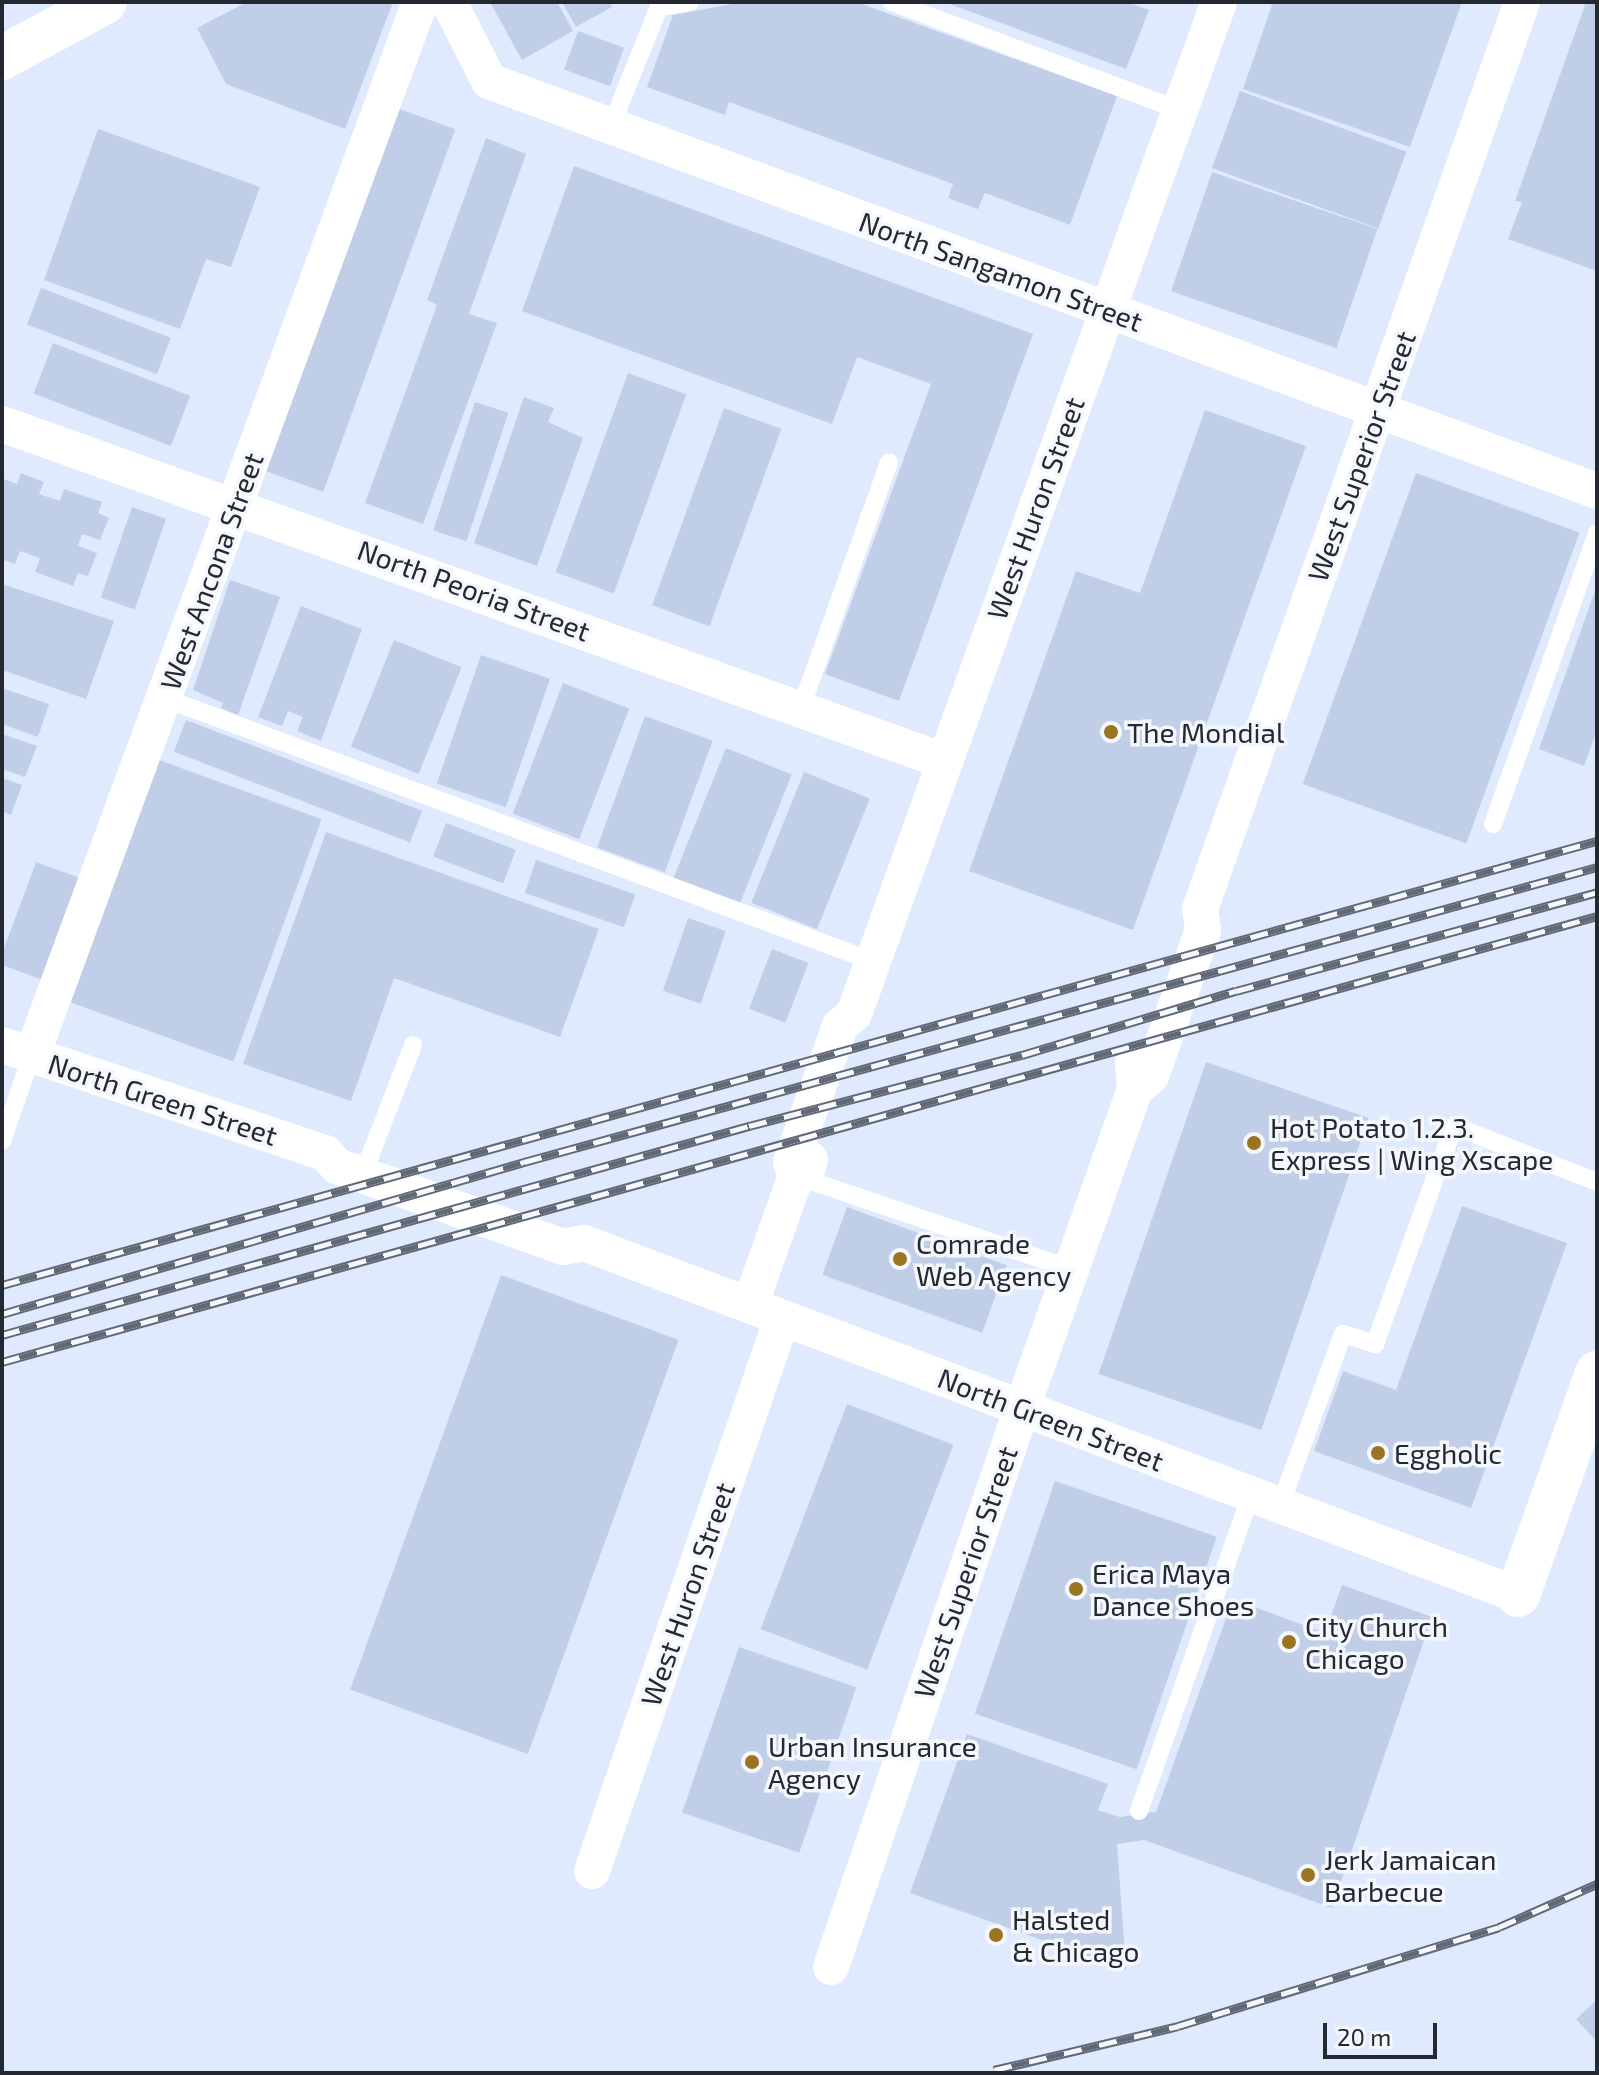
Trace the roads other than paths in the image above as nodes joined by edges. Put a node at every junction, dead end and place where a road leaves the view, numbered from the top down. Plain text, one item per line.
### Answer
1 (105, 2) edge
2 (420, 2) edge
3 (449, 2) edge
4 (690, 2) edge
5 (892, 2) edge
6 (1219, 2) edge
7 (1522, 2) edge
8 (2, 58) edge
9 (1180, 110) junction
10 (611, 126) junction
11 (1107, 310) junction
12 (1377, 409) junction
13 (2, 424) edge
14 (889, 462) dead end
15 (1597, 491) edge
16 (236, 504) junction
17 (1597, 533) edge
18 (164, 698) junction
19 (801, 708) junction
20 (944, 761) junction
21 (1493, 824) dead end
22 (872, 961) junction
23 (413, 1045) dead end
24 (17, 1050) edge
25 (2, 1141) edge
26 (325, 1153) junction
27 (370, 1156) junction
28 (796, 1176) junction
29 (1597, 1182) edge
30 (584, 1243) junction
31 (1071, 1269) junction
32 (766, 1312) junction
33 (1597, 1373) edge
34 (1022, 1408) junction
35 (1266, 1500) junction
36 (1518, 1595) joint
37 (1139, 1811) dead end
38 (592, 1871) dead end
39 (831, 1967) dead end

1 - 8 main road
2 - 16 street, West Ancona Street
3 - 10 street, North Sangamon Street
4 - 10 lane
5 - 9 lane
6 - 9 street, West Huron Street
7 - 12 street, West Superior Street
9 - 11 street, West Huron Street
10 - 11 street, North Sangamon Street
11 - 12 street, North Sangamon Street
11 - 20 street, West Huron Street
12 - 15 street, North Sangamon Street
12 - 31 street, West Superior Street
13 - 16 street, North Peoria Street
14 - 19 lane
16 - 18 street, West Ancona Street
16 - 19 street, North Peoria Street
17 - 21 lane
18 - 22 lane
18 - 24 street, West Ancona Street
19 - 20 street, North Peoria Street
20 - 22 street, West Huron Street
22 - 28 street, West Huron Street
23 - 27 lane
24 - 25 lane, West Ancona Street
24 - 26 street, North Green Street
26 - 27 street, North Green Street
26 - 30 street, North Green Street
27 - 30 street, North Green Street
28 - 31 lane
28 - 32 street, West Huron Street
29 - 35 lane
30 - 32 street, North Green Street
31 - 34 street, West Superior Street
32 - 34 street, North Green Street
32 - 38 street, West Huron Street
33 - 36 main road
34 - 35 street, North Green Street
34 - 39 street, West Superior Street
35 - 36 street, North Green Street
35 - 37 lane

